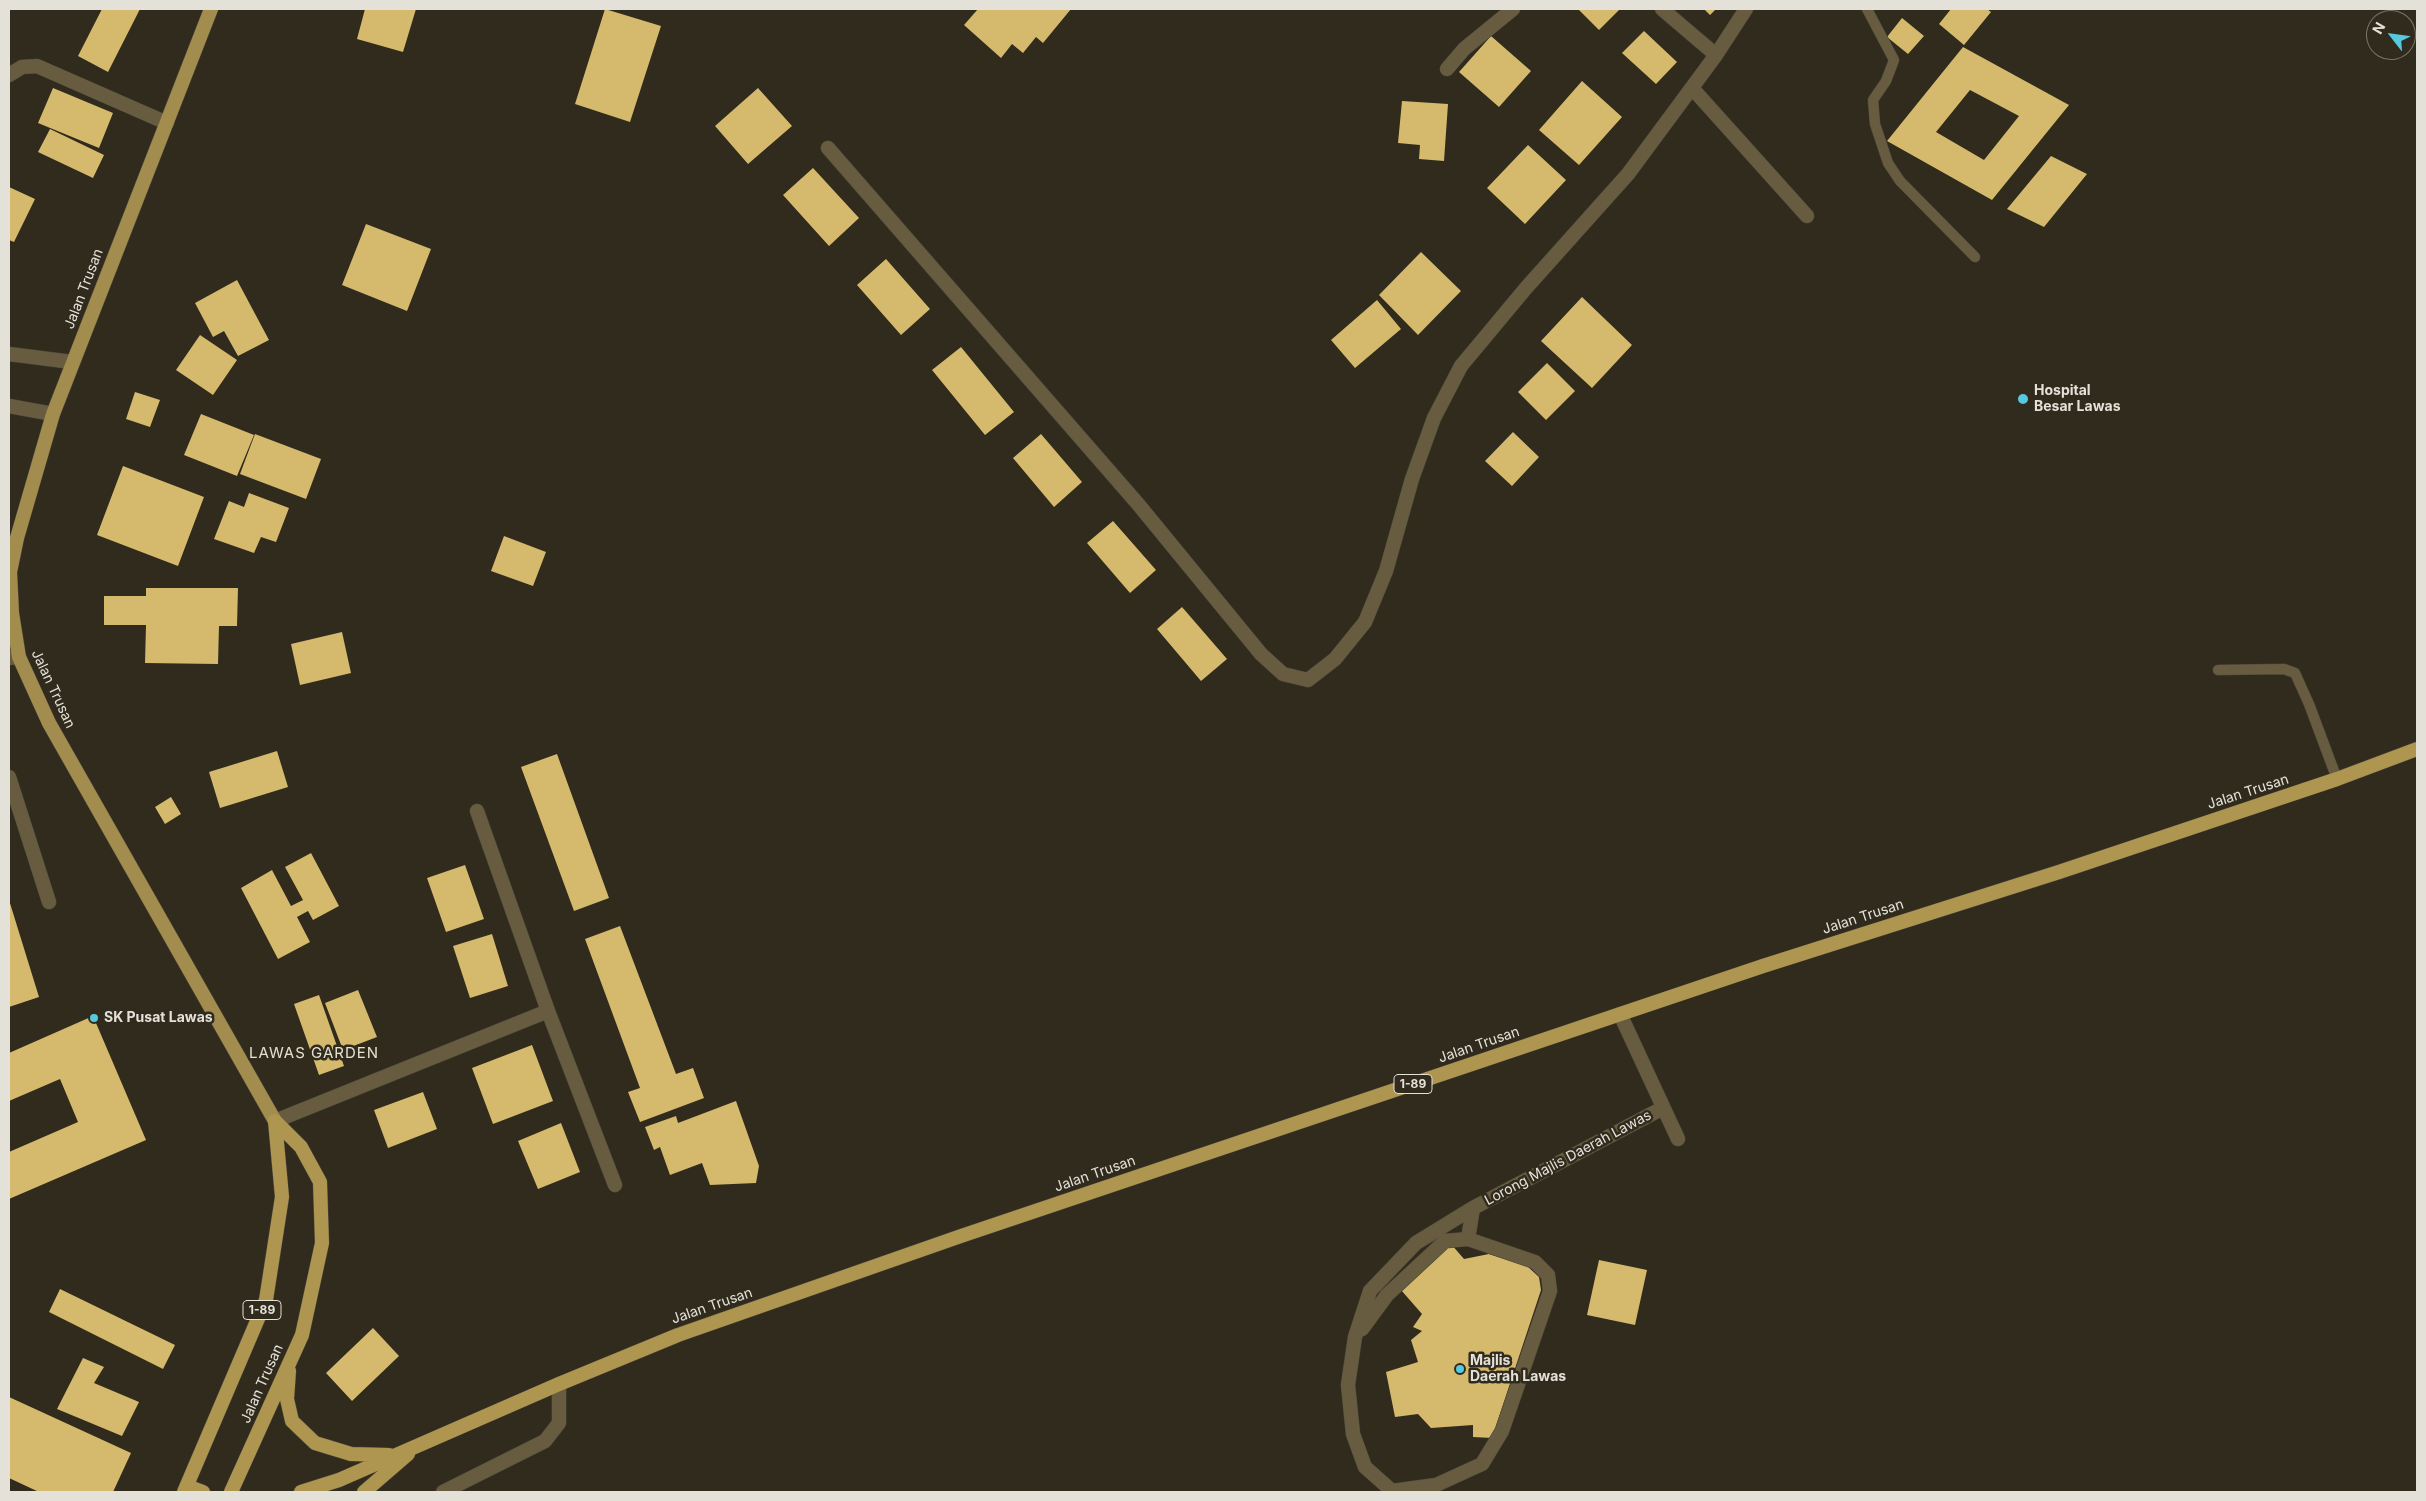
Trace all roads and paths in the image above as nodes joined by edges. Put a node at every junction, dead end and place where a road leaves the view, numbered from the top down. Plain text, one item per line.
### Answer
1 (211, 9) edge
2 (1513, 9) edge
3 (1662, 9) edge
4 (1746, 9) edge
5 (1867, 9) edge
6 (1716, 55) junction
7 (1447, 69) dead end
8 (9, 74) edge
9 (1692, 88) junction
10 (167, 122) junction
11 (828, 148) dead end
12 (1807, 216) dead end
13 (1975, 257) dead end
14 (9, 354) edge
15 (72, 362) junction
16 (9, 406) edge
17 (53, 414) junction
18 (14, 658) edge
19 (2218, 670) dead end
20 (2417, 749) edge
21 (9, 777) edge
22 (2337, 779) junction
23 (477, 811) dead end
24 (49, 902) dead end
25 (548, 1011) junction
26 (1620, 1014) junction
27 (1663, 1108) junction
28 (275, 1121) junction
29 (1678, 1139) dead end
30 (615, 1185) dead end
31 (1473, 1208) junction
32 (1468, 1239) junction
33 (1355, 1337) junction
34 (290, 1360) junction
35 (559, 1384) junction
36 (418, 1445) junction
37 (393, 1456) junction
38 (185, 1489) edge
39 (203, 1492) edge
40 (231, 1492) edge
41 (301, 1492) edge
42 (364, 1492) edge
43 (443, 1492) edge

1 - 10 main road, Jalan Trusan
2 - 7 street
3 - 6 street
4 - 6 street
5 - 13 lane
6 - 9 street
8 - 10 street
9 - 11 street
9 - 12 street
10 - 15 main road, Jalan Trusan
14 - 15 street
15 - 17 main road, Jalan Trusan
16 - 17 street
17 - 18 main road, Jalan Trusan
18 - 28 main road, Jalan Trusan
19 - 22 lane
20 - 22 highway, Jalan Trusan / 1-89
21 - 24 street
22 - 26 highway, Jalan Trusan / 1-89
23 - 25 street
25 - 28 street
25 - 30 street
26 - 27 street
26 - 35 highway, Jalan Trusan / 1-89
27 - 29 street
27 - 31 street, Lorong Majlis Daerah Lawas
28 - 34 highway, Jalan Trusan
28 - 38 highway, Jalan Trusan / 1-89
31 - 32 street, Lorong Majlis Daerah Lawas
31 - 33 street, Lorong Majlis Daerah Lawas
32 - 33 street
32 - 33 street, Lorong Majlis Daerah Lawas
34 - 37 highway
34 - 40 highway, Jalan Trusan
35 - 36 highway, Jalan Trusan / 1-89
35 - 43 street
36 - 37 highway, Jalan Trusan / 1-89
36 - 42 highway, Jalan Trusan / 1-89
37 - 41 highway, Jalan Trusan / 1-89
38 - 39 highway, Jalan Trusan / 1-89

